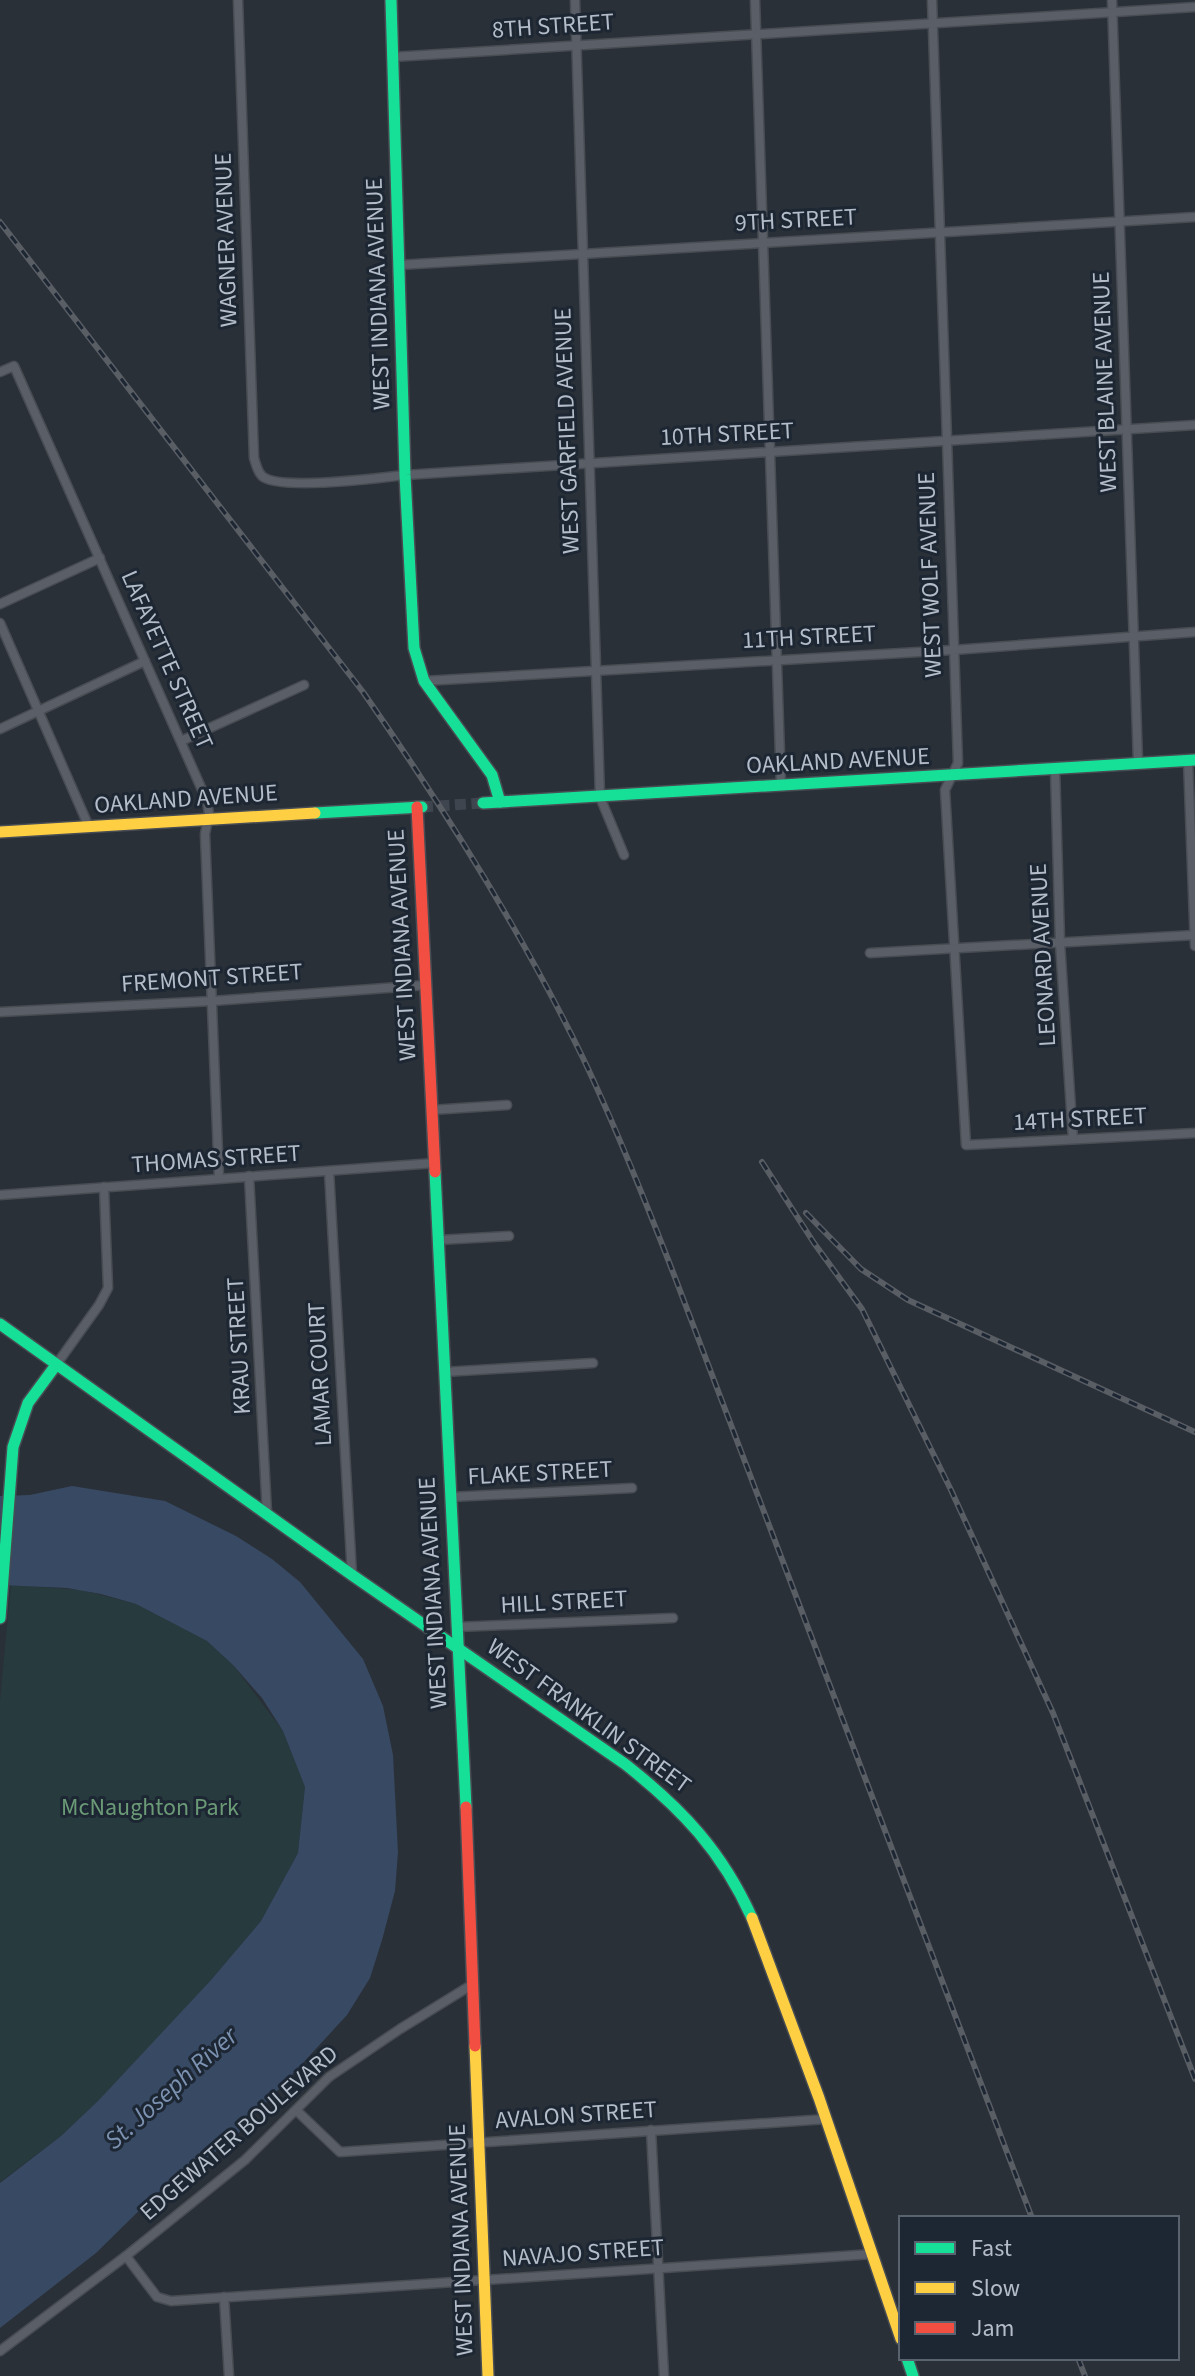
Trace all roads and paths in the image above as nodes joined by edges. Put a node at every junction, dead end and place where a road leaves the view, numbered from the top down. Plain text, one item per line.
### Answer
1 (238, 0) edge
2 (391, 0) edge
3 (575, 0) edge
4 (755, 0) edge
5 (932, 0) edge
6 (1112, 0) edge
7 (1195, 7) edge
8 (1113, 13) junction
9 (932, 24) junction
10 (756, 33) junction
11 (576, 45) junction
12 (392, 57) junction
13 (1195, 217) edge
14 (1119, 222) junction
15 (940, 233) junction
16 (762, 241) junction
17 (581, 253) junction
18 (399, 265) junction
19 (0, 372) edge
20 (1195, 425) edge
21 (1127, 430) junction
22 (946, 441) junction
23 (770, 452) junction
24 (587, 461) junction
25 (405, 475) junction
26 (262, 476) joint
27 (100, 558) junction
28 (0, 604) edge
29 (0, 623) edge
30 (1195, 632) edge
31 (1135, 636) junction
32 (953, 650) junction
33 (776, 658) junction
34 (145, 661) junction
35 (595, 670) junction
36 (424, 681) junction
37 (304, 685) dead end
38 (40, 712) junction
39 (0, 729) edge
40 (181, 741) junction
41 (1191, 760) edge
42 (1138, 762) junction
43 (1055, 768) junction
44 (952, 776) junction
45 (781, 786) junction
46 (600, 797) junction
47 (500, 802) junction
48 (483, 803) tunnel mouth
49 (420, 807) joint
50 (207, 820) junction
51 (89, 827) junction
52 (0, 832) edge
53 (624, 855) dead end
54 (1195, 935) edge
55 (1060, 943) junction
56 (1195, 946) edge
57 (955, 947) junction
58 (870, 953) dead end
59 (426, 985) junction
60 (212, 1001) junction
61 (0, 1012) edge
62 (507, 1105) dead end
63 (431, 1110) junction
64 (1195, 1133) edge
65 (1073, 1139) junction
66 (966, 1145) joint
67 (435, 1163) junction
68 (329, 1171) junction
69 (249, 1176) junction
70 (219, 1178) junction
71 (104, 1187) junction
72 (0, 1195) edge
73 (509, 1236) dead end
74 (438, 1240) junction
75 (0, 1324) edge
76 (593, 1363) dead end
77 (56, 1365) junction
78 (444, 1372) junction
79 (7, 1466) edge
80 (632, 1488) dead end
81 (450, 1497) junction
82 (267, 1513) junction
83 (352, 1575) junction
84 (1, 1610) edge
85 (0, 1618) edge
86 (673, 1618) dead end
87 (457, 1627) junction
88 (458, 1648) junction
89 (473, 1984) junction
90 (296, 2110) junction
91 (827, 2119) junction
92 (651, 2130) junction
93 (479, 2141) junction
94 (873, 2254) junction
95 (126, 2256) junction
96 (658, 2268) junction
97 (485, 2281) junction
98 (224, 2297) junction
99 (899, 2333) edge
100 (0, 2351) edge
101 (229, 2376) edge
102 (488, 2376) edge
103 (664, 2376) edge

1 - 26 street, WAGNER AVENUE
2 - 12 street, WEST INDIANA AVENUE
3 - 11 street, WEST GARFIELD AVENUE
4 - 10 street
5 - 9 street, WEST WOLF AVENUE
6 - 8 street, WEST BLAINE AVENUE
7 - 8 street, 8TH STREET
8 - 9 street, 8TH STREET
8 - 14 street, WEST BLAINE AVENUE
9 - 10 street, 8TH STREET
9 - 15 street, WEST WOLF AVENUE
10 - 11 street, 8TH STREET
10 - 16 street
11 - 12 street, 8TH STREET
11 - 17 street, WEST GARFIELD AVENUE
12 - 18 street, WEST INDIANA AVENUE
13 - 14 street, 9TH STREET
14 - 15 street, 9TH STREET
14 - 21 street, WEST BLAINE AVENUE
15 - 16 street, 9TH STREET
15 - 22 street, WEST WOLF AVENUE
16 - 17 street, 9TH STREET
16 - 23 street
17 - 18 street, 9TH STREET
17 - 24 street, WEST GARFIELD AVENUE
18 - 25 street, WEST INDIANA AVENUE
19 - 27 street, LAFAYETTE STREET
20 - 21 street, 10TH STREET
21 - 22 street, 10TH STREET
21 - 31 street, WEST BLAINE AVENUE
22 - 23 street, 10TH STREET
22 - 32 street, WEST WOLF AVENUE
23 - 24 street, 10TH STREET
23 - 33 street
24 - 25 street, 10TH STREET
24 - 35 street, WEST GARFIELD AVENUE
25 - 26 street, 10TH STREET
25 - 36 street, WEST INDIANA AVENUE
27 - 28 street
27 - 34 street, LAFAYETTE STREET
29 - 38 street
30 - 31 street, 11TH STREET
31 - 32 street, 11TH STREET
31 - 42 street, WEST BLAINE AVENUE
32 - 33 street, 11TH STREET
32 - 44 street, WEST WOLF AVENUE
33 - 35 street, 11TH STREET
33 - 45 street
34 - 38 street
34 - 40 street, LAFAYETTE STREET
35 - 36 street, 11TH STREET
35 - 46 street, WEST GARFIELD AVENUE
36 - 47 street, WEST INDIANA AVENUE
37 - 40 street
38 - 39 street
38 - 51 street
40 - 50 street, LAFAYETTE STREET
41 - 42 street, OAKLAND AVENUE
41 - 54 street
42 - 43 street, OAKLAND AVENUE
43 - 44 street, OAKLAND AVENUE
43 - 55 street, LEONARD AVENUE
44 - 45 street, OAKLAND AVENUE
44 - 57 street, WEST WOLF AVENUE
45 - 46 street, OAKLAND AVENUE
46 - 47 street, OAKLAND AVENUE
46 - 53 street, WEST GARFIELD AVENUE
47 - 48 street, OAKLAND AVENUE
49 - 50 street, OAKLAND AVENUE
49 - 59 street, WEST INDIANA AVENUE
50 - 51 street, OAKLAND AVENUE
50 - 60 street, LAFAYETTE STREET
51 - 52 street, OAKLAND AVENUE
54 - 55 street
54 - 56 street
55 - 57 street
55 - 65 street, LEONARD AVENUE
57 - 58 street
57 - 66 street, WEST WOLF AVENUE
59 - 60 street, FREMONT STREET
59 - 63 street, WEST INDIANA AVENUE
60 - 61 street, FREMONT STREET
60 - 70 street, LAFAYETTE STREET
62 - 63 street
63 - 67 street, WEST INDIANA AVENUE
64 - 65 street, 14TH STREET
65 - 66 street, 14TH STREET
67 - 68 street, THOMAS STREET
67 - 74 street, WEST INDIANA AVENUE
68 - 69 street, THOMAS STREET
68 - 83 street, LAMAR COURT
69 - 70 street, THOMAS STREET
69 - 82 street, KRAU STREET
70 - 71 street, THOMAS STREET
71 - 72 street, THOMAS STREET
71 - 77 street
73 - 74 street
74 - 78 street, WEST INDIANA AVENUE
75 - 77 street, WEST FRANKLIN STREET
76 - 78 street
77 - 79 street
77 - 82 street, WEST FRANKLIN STREET
78 - 81 street, WEST INDIANA AVENUE
79 - 84 street
80 - 81 street, FLAKE STREET
81 - 87 street, WEST INDIANA AVENUE
82 - 83 street, WEST FRANKLIN STREET
83 - 88 street, WEST FRANKLIN STREET
84 - 85 street
86 - 87 street, HILL STREET
87 - 88 street, WEST INDIANA AVENUE
88 - 89 street, WEST INDIANA AVENUE
88 - 91 street, WEST FRANKLIN STREET
89 - 90 street, EDGEWATER BOULEVARD
89 - 93 street, WEST INDIANA AVENUE
90 - 93 street, AVALON STREET
90 - 95 street, EDGEWATER BOULEVARD
91 - 92 street, AVALON STREET
91 - 94 street, WEST FRANKLIN STREET
92 - 93 street, AVALON STREET
92 - 96 street
93 - 97 street, WEST INDIANA AVENUE
94 - 96 street, NAVAJO STREET
94 - 99 street, WEST FRANKLIN STREET
95 - 98 street, NAVAJO STREET
95 - 100 street, EDGEWATER BOULEVARD
96 - 97 street, NAVAJO STREET
96 - 103 street
97 - 98 street, NAVAJO STREET
97 - 102 street, WEST INDIANA AVENUE
98 - 101 street

